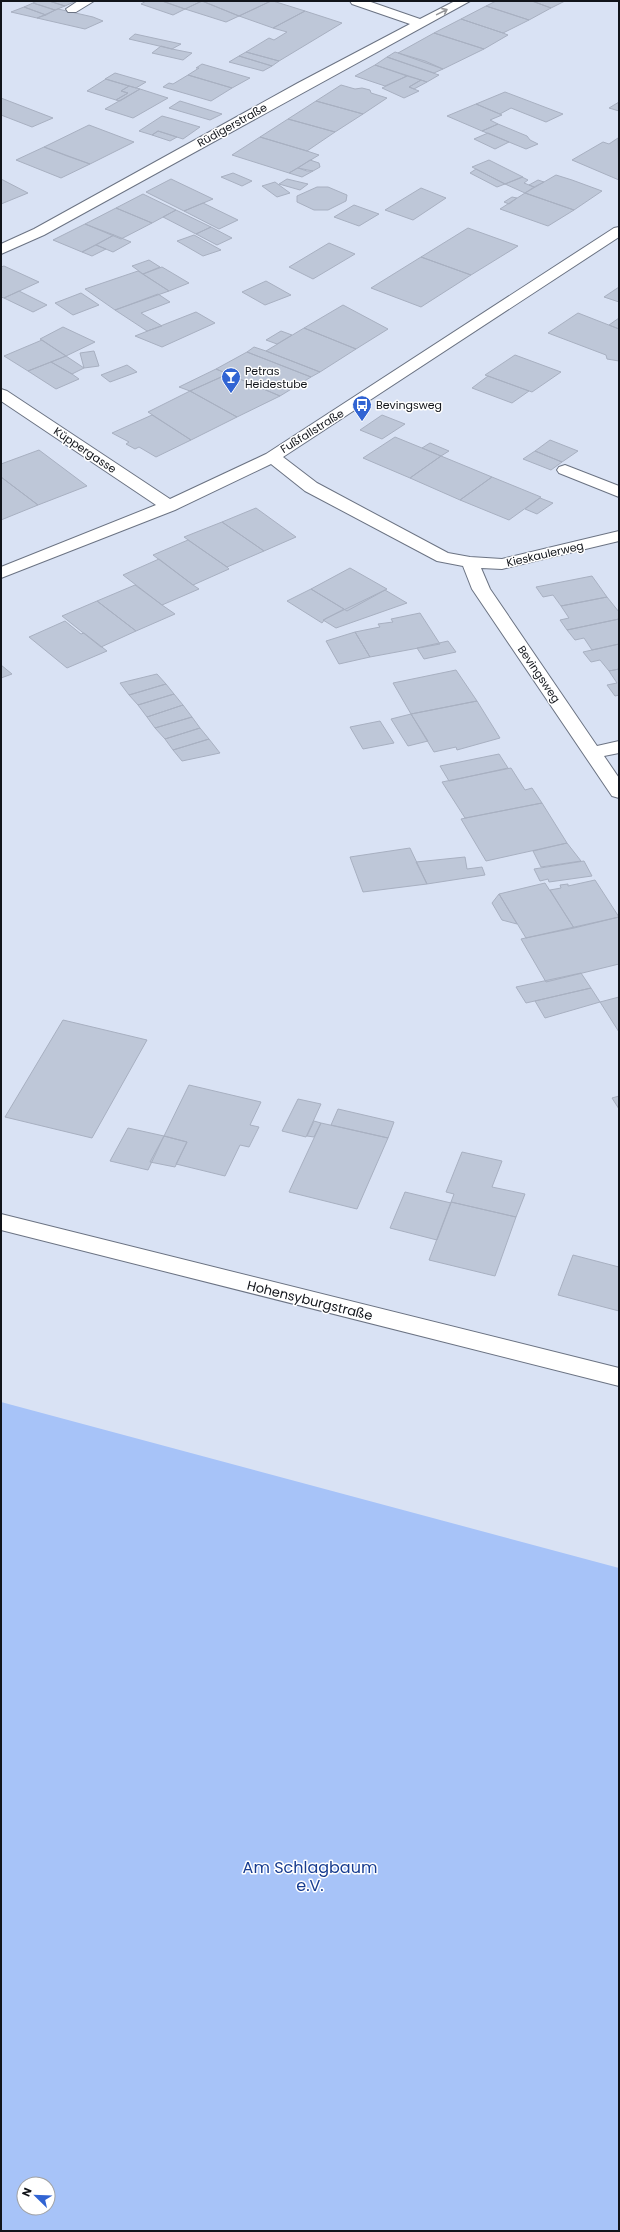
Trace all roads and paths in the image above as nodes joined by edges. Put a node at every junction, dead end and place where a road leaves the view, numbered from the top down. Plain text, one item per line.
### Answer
1 (88, 1) edge
2 (356, 1) edge
3 (464, 1) edge
4 (72, 9) dead end
5 (420, 23) junction
6 (619, 231) edge
7 (1, 250) edge
8 (1, 394) edge
9 (272, 457) junction
10 (565, 470) dead end
11 (619, 492) edge
12 (169, 506) junction
13 (619, 536) edge
14 (470, 562) junction
15 (1, 573) edge
16 (619, 747) edge
17 (591, 753) junction
18 (619, 792) edge
19 (1, 1222) edge
20 (619, 1377) edge

1 - 4 street
2 - 5 street
5 -> 3 street, Rüdigerstraße
5 - 7 street, Rüdigerstraße
6 - 9 street, Fußfallstraße
8 - 12 street, Küppergasse
9 - 12 street, Fußfallstraße
9 - 14 street
10 - 11 street
12 - 15 street, Fußfallstraße
13 - 14 street, Kieskaulerweg
14 - 17 street, Bevingsweg
16 - 17 street
17 - 18 street, Bevingsweg
19 - 20 street, Hohensyburgstraße

